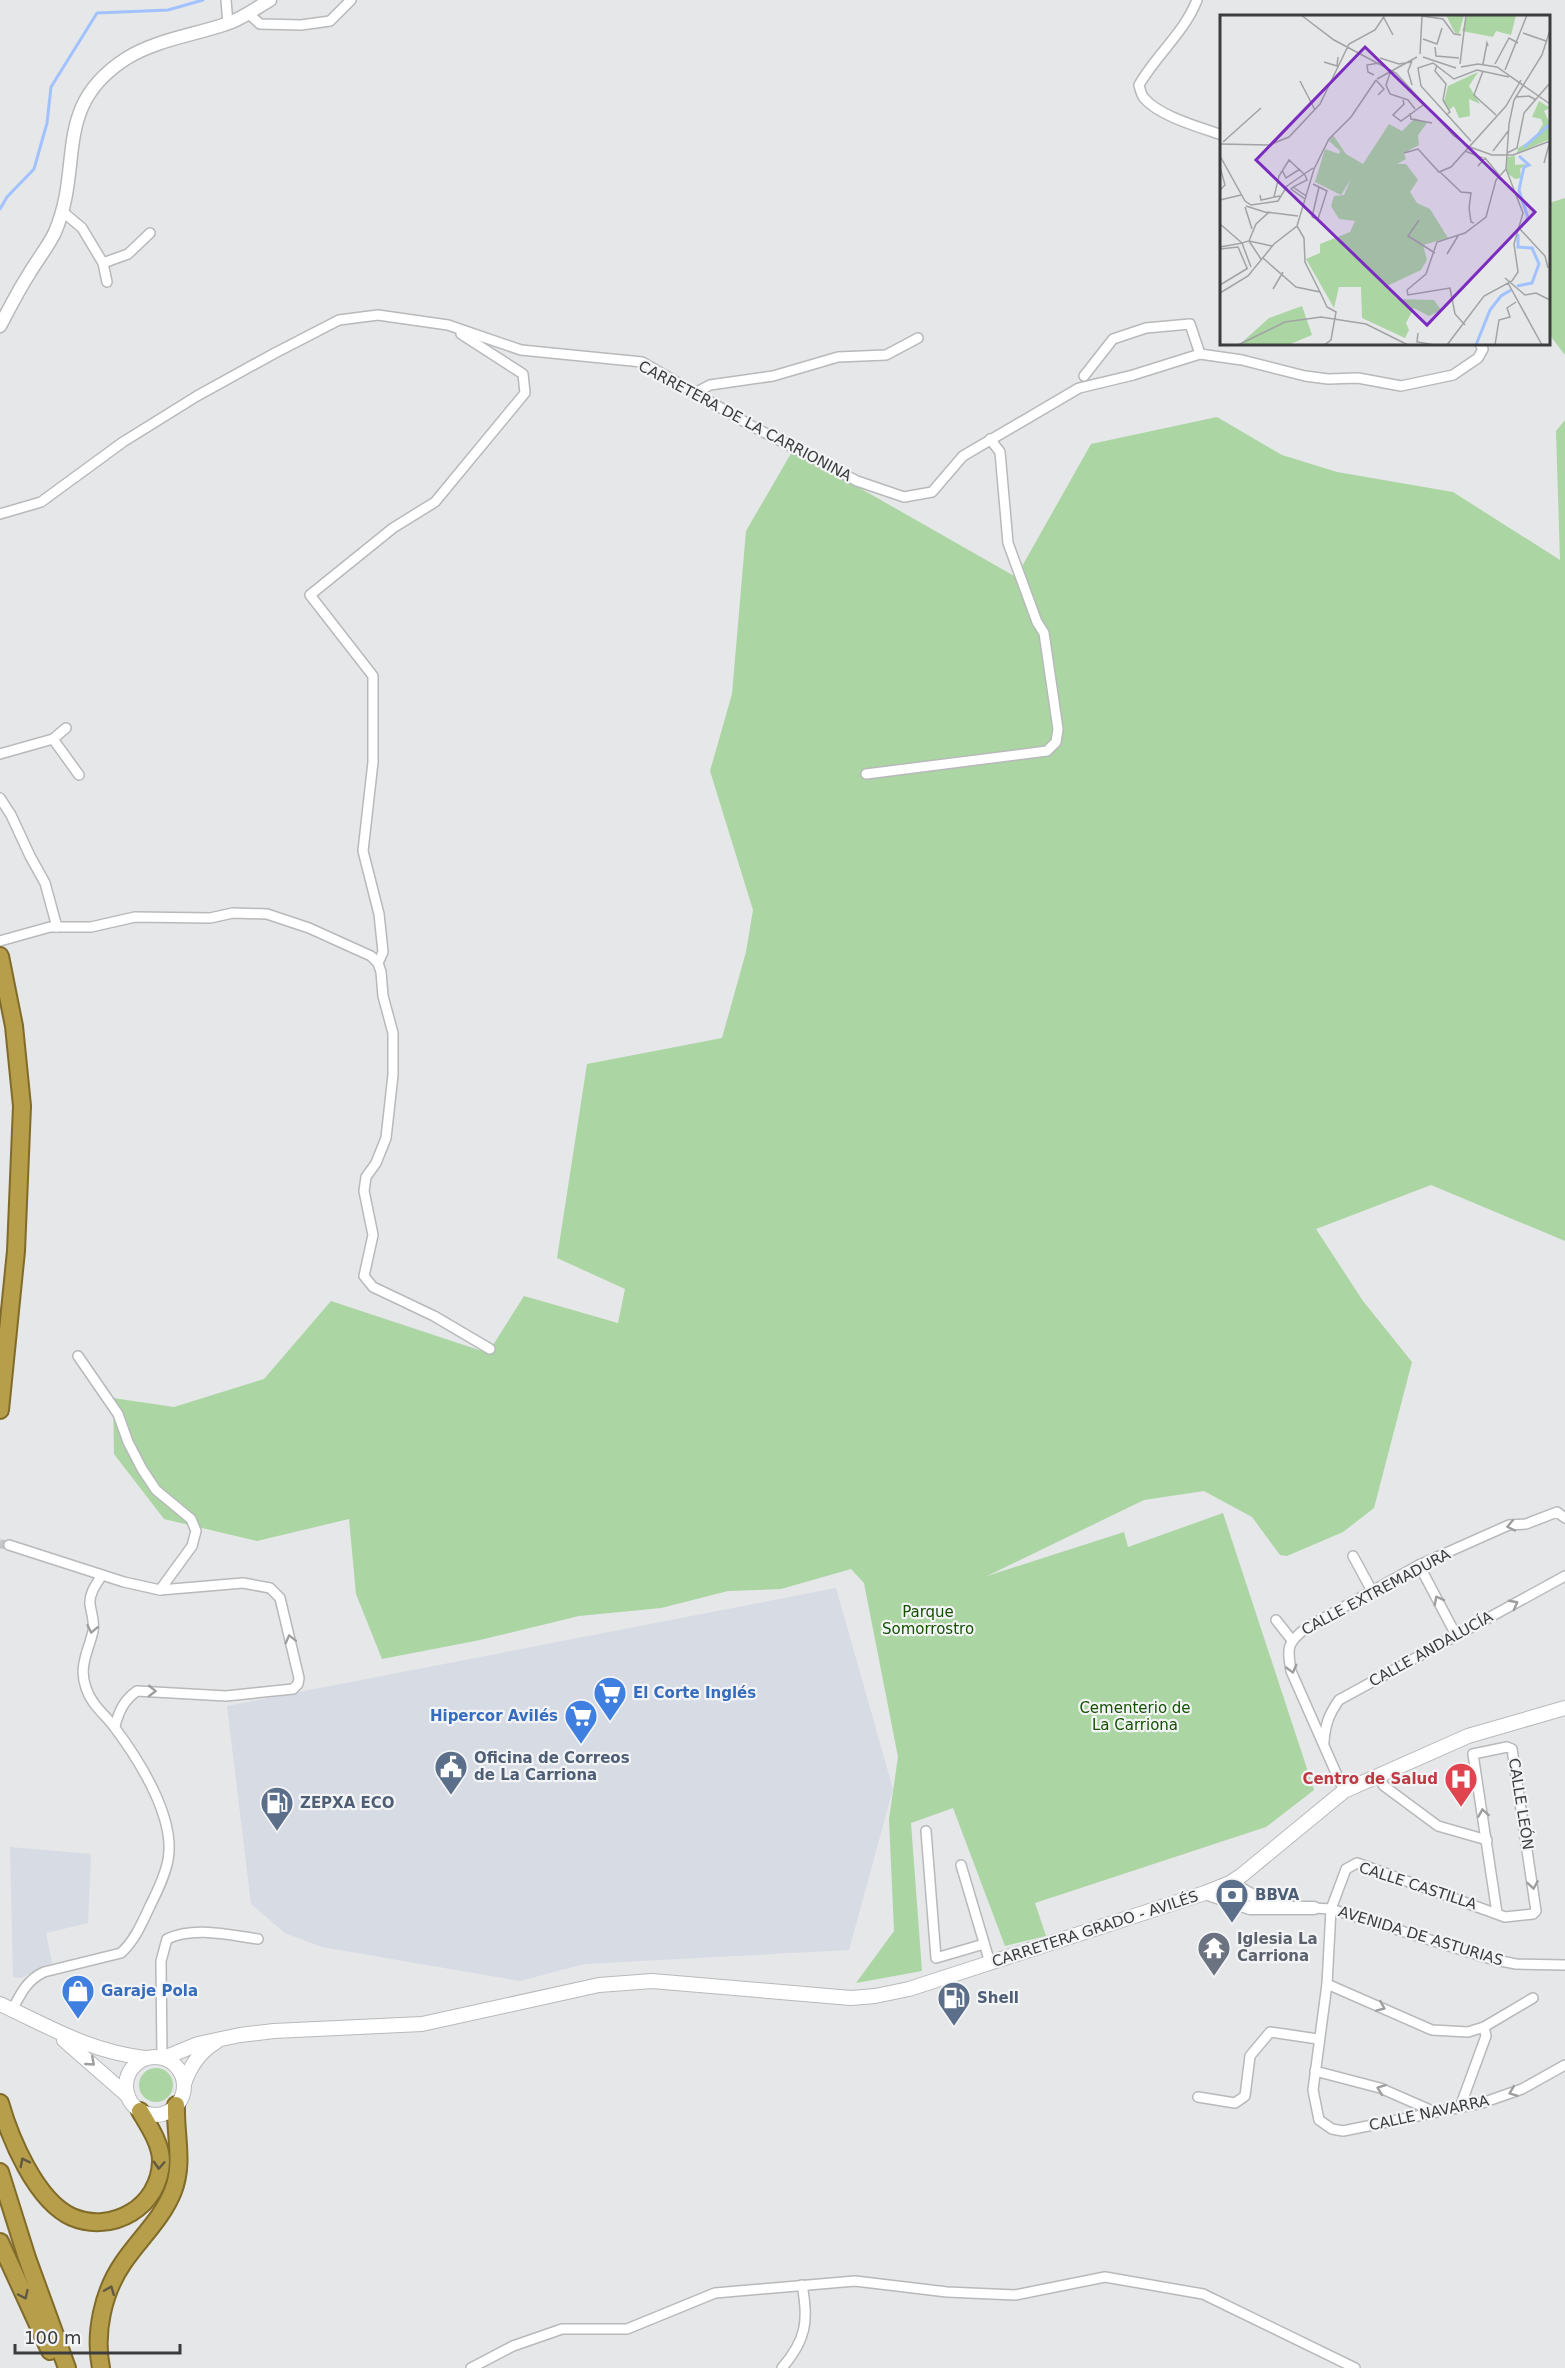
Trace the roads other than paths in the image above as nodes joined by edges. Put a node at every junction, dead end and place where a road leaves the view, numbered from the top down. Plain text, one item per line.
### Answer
1 (270, 0) edge
2 (351, 0) edge
3 (1197, 0) edge
4 (226, 1) edge
5 (248, 13) junction
6 (228, 24) junction
7 (1220, 135) edge
8 (62, 211) junction
9 (150, 233) dead end
10 (103, 263) junction
11 (107, 282) dead end
12 (448, 325) junction
13 (0, 326) edge
14 (918, 338) dead end
15 (1481, 345) edge
16 (1200, 354) junction
17 (1084, 376) dead end
18 (696, 393) junction
19 (990, 439) junction
20 (0, 514) edge
21 (66, 728) dead end
22 (53, 739) junction
23 (0, 754) edge
24 (866, 774) dead end
25 (79, 775) dead end
26 (0, 798) edge
27 (53, 927) junction
28 (0, 941) edge
29 (0, 956) edge
30 (378, 963) junction
31 (490, 1349) dead end
32 (78, 1356) dead end
33 (0, 1410) edge
34 (1565, 1518) edge
35 (9, 1545) tunnel mouth
36 (1353, 1556) dead end
37 (1419, 1565) junction
38 (102, 1575) junction
39 (1565, 1576) edge
40 (160, 1590) junction
41 (1372, 1591) junction
42 (1276, 1620) dead end
43 (1456, 1635) junction
44 (1291, 1639) junction
45 (1565, 1708) edge
46 (115, 1726) junction
47 (1468, 1736) junction
48 (1324, 1744) junction
49 (1473, 1754) junction
50 (1377, 1775) junction
51 (1344, 1791) junction
52 (926, 1831) dead end
53 (1487, 1840) junction
54 (961, 1864) dead end
55 (1230, 1883) junction
56 (1205, 1893) junction
57 (1314, 1908) junction
58 (1331, 1909) junction
59 (1497, 1913) junction
60 (1533, 1914) joint
61 (258, 1939) dead end
62 (984, 1944) junction
63 (990, 1962) junction
64 (1565, 1965) edge
65 (1327, 1984) junction
66 (1533, 1998) dead end
67 (6, 2007) edge
68 (1484, 2027) junction
69 (53, 2031) junction
70 (225, 2038) junction
71 (1318, 2039) junction
72 (145, 2058) junction
73 (163, 2058) junction
74 (1565, 2065) edge
75 (1315, 2071) junction
76 (184, 2084) junction
77 (1313, 2090) joint
78 (128, 2096) junction
79 (1198, 2097) dead end
80 (0, 2103) edge
81 (176, 2105) junction
82 (1460, 2107) junction
83 (140, 2111) junction
84 (1435, 2112) junction
85 (0, 2172) edge
86 (0, 2242) edge
87 (802, 2285) junction
88 (58, 2368) edge
89 (67, 2368) edge
90 (101, 2368) edge
91 (471, 2368) edge
92 (782, 2368) edge
93 (1354, 2368) edge

1 - 5 street
2 - 5 street
3 - 7 street
4 - 6 street
5 - 6 street
6 - 8 street
8 - 10 street
8 - 13 street
9 - 10 street
10 - 11 street
12 - 18 street, CARRETERA DE LA CARRIONINA
12 - 20 street, CARRETERA DE LA CARRIONINA
12 - 30 street
14 - 18 street
15 - 16 street, CARRETERA DE LA CARRIONINA
16 - 17 street
16 - 19 street, CARRETERA DE LA CARRIONINA
18 - 19 street, CARRETERA DE LA CARRIONINA
19 - 24 street
21 - 22 street
22 - 23 street
22 - 25 street
26 - 27 street
27 - 28 street
27 - 30 street
29 - 33 highway
30 - 31 street
32 - 40 street
34 -> 37 street, CALLE EXTREMADURA
35 - 38 street
36 - 41 street
37 - 41 street, CALLE EXTREMADURA
43 -> 37 street
38 - 40 street
38 -> 46 street
43 -> 39 street, CALLE ANDALUCÍA
46 -> 40 street
41 - 44 street, CALLE EXTREMADURA
42 - 44 street
43 - 48 street, CALLE ANDALUCÍA
44 -> 48 street, CALLE EXTREMADURA
45 - 47 main road, CARRETERA GRADO - AVILÉS
46 - 67 street
47 - 49 street
47 - 50 main road, CARRETERA GRADO - AVILÉS
48 - 51 street, CALLE EXTREMADURA
53 -> 49 street
49 -> 60 street, CALLE LEÓN
50 - 51 main road, CARRETERA GRADO - AVILÉS
50 - 53 street
51 - 55 main road, CARRETERA GRADO - AVILÉS
52 - 62 street
53 - 59 street
54 - 62 street
55 - 56 main road, CARRETERA GRADO - AVILÉS
55 - 57 street, AVENIDA DE ASTURIAS
56 - 57 street, AVENIDA DE ASTURIAS
56 - 63 main road, CARRETERA GRADO - AVILÉS
57 - 58 street, AVENIDA DE ASTURIAS
58 - 59 street, CALLE CASTILLA
58 - 64 street, AVENIDA DE ASTURIAS
58 - 65 street, CALLE CASTILLA
59 - 60 street, CALLE CASTILLA
61 - 73 street
62 - 63 street
63 - 70 main road, CARRETERA GRADO - AVILÉS
65 -> 68 street
65 - 71 street, CALLE CASTILLA
66 - 68 street
67 - 69 main road
68 - 82 street
69 - 72 main road
69 -> 78 main road
70 - 73 main road
70 - 76 main road
71 - 75 street, CALLE CASTILLA
71 - 79 street
72 - 73 main road
72 - 78 main road
73 - 76 main road
74 -> 82 street, CALLE NAVARRA
75 - 77 street, CALLE CASTILLA
84 -> 75 street
76 - 81 main road
77 - 84 street, CALLE NAVARRA
78 - 83 main road
83 -> 80 highway
81 - 83 main road
90 -> 81 highway
82 - 84 street, CALLE NAVARRA
85 - 89 highway
86 -> 88 highway
87 - 91 street
87 - 92 street
87 - 93 street

